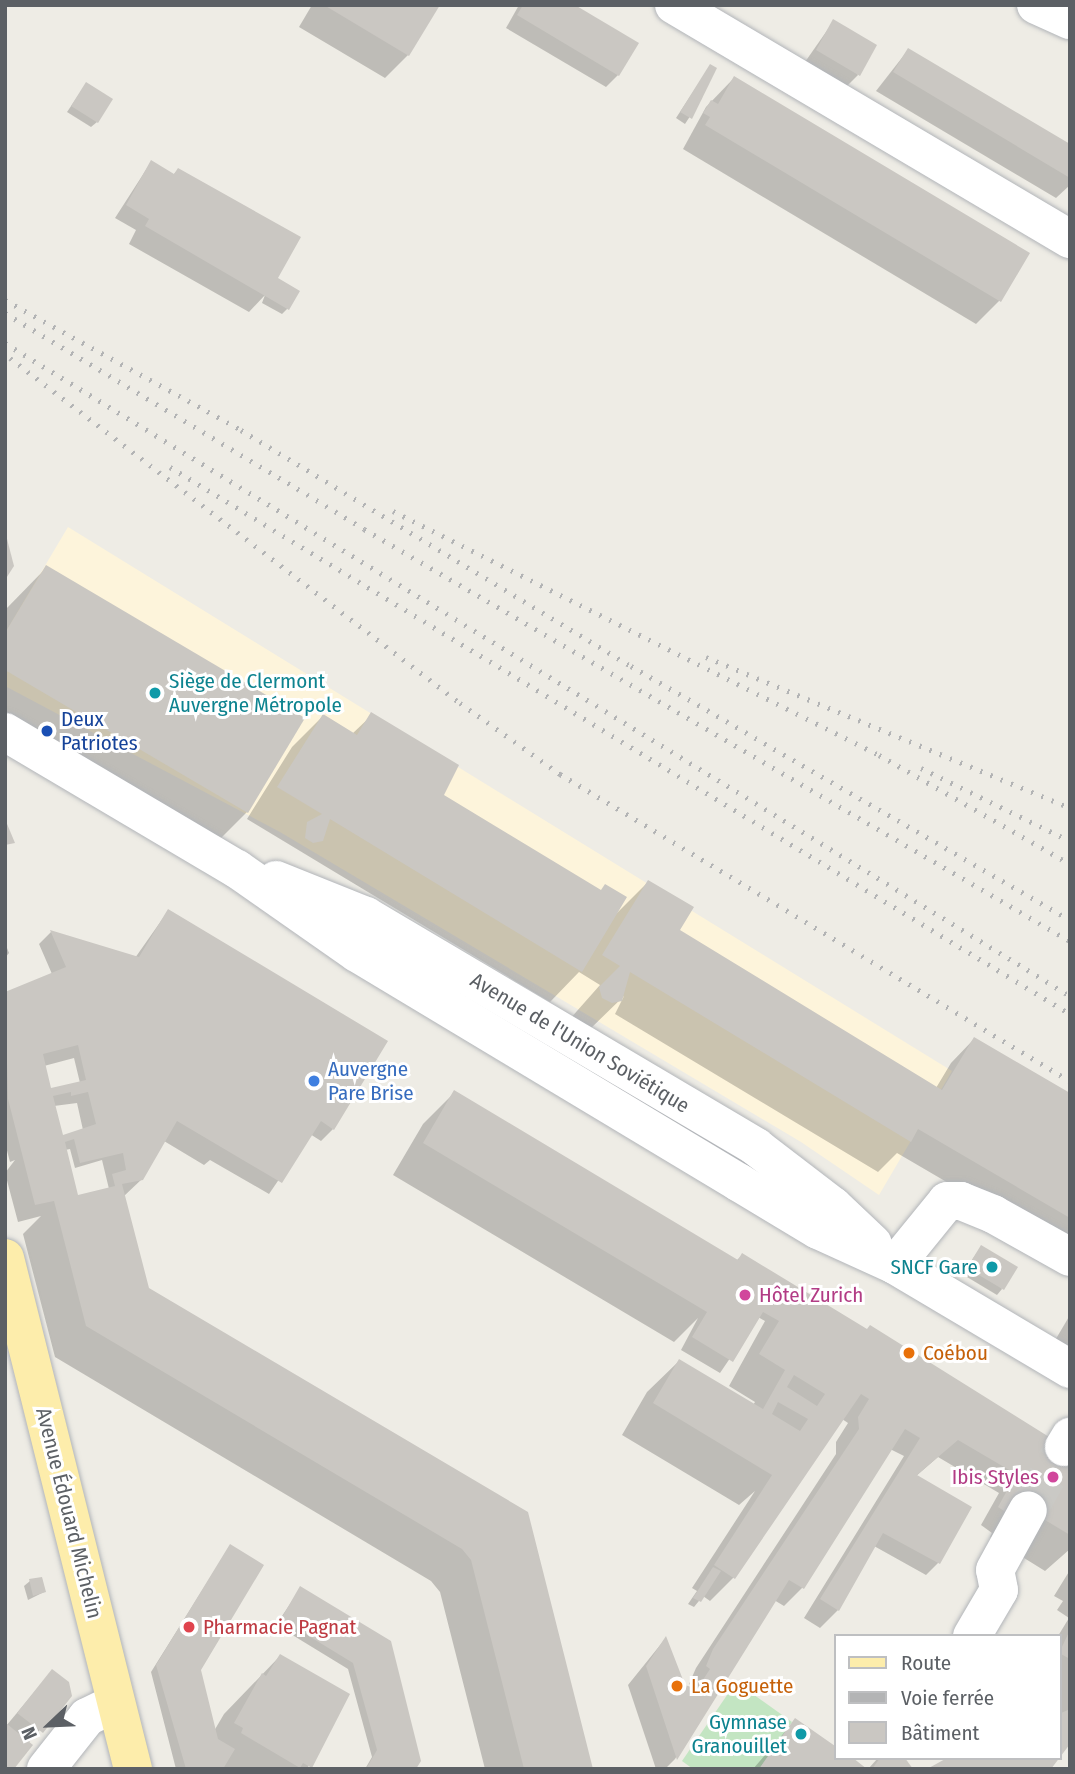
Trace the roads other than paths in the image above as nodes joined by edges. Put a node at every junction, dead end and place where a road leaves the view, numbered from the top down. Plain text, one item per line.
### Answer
1 (674, 5) edge
2 (1036, 5) edge
3 (1070, 20) edge
4 (1070, 239) edge
5 (5, 732) edge
6 (1070, 1256) edge
7 (5, 1258) edge
8 (895, 1265) junction
9 (17, 1353) edge
10 (1070, 1369) edge
11 (1028, 1510) tunnel mouth
12 (973, 1634) edge
13 (116, 1703) junction
14 (46, 1769) edge
15 (133, 1769) edge

1 - 4 street
2 - 3 street
5 - 8 street, Avenue de l'Union Soviétique
6 - 8 street
7 - 9 main road, Avenue Édouard Michelin
8 - 10 street, Avenue de l'Union Soviétique
9 - 13 main road, Avenue Édouard Michelin
11 - 12 street
13 - 14 street
13 - 15 main road, Avenue Édouard Michelin

